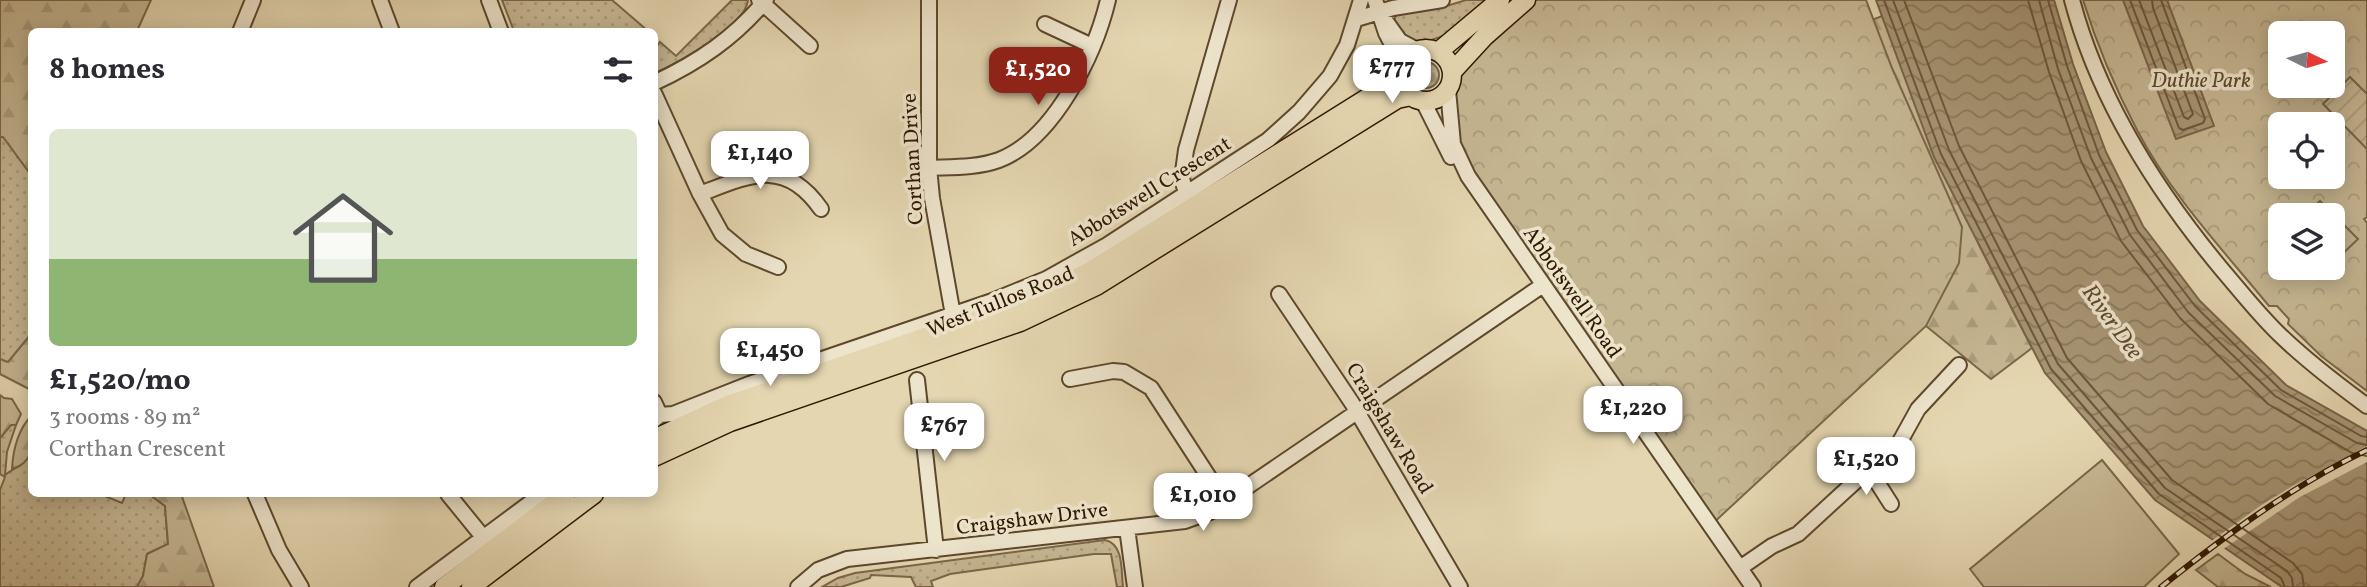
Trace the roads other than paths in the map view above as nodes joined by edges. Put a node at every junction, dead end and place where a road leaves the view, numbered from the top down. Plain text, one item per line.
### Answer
1 (253, 0) edge
2 (380, 0) edge
3 (489, 0) edge
4 (929, 0) edge
5 (1108, 0) edge
6 (1229, 0) edge
7 (1362, 0) edge
8 (1442, 0) edge
9 (1500, 0) edge
10 (1526, 0) edge
11 (2072, 0) edge
12 (762, 1) edge
13 (1377, 6) edge
14 (1356, 19) junction
15 (1045, 24) dead end
16 (242, 28) edge
17 (390, 28) edge
18 (500, 28) edge
19 (810, 46) dead end
20 (1092, 46) junction
21 (1396, 51) dead end
22 (1419, 51) junction
23 (1438, 52) junction
24 (1401, 77) junction
25 (658, 81) edge
26 (1450, 81) junction
27 (1417, 98) junction
28 (658, 102) edge
29 (929, 168) junction
30 (1468, 176) junction
31 (1186, 193) junction
32 (700, 194) junction
33 (821, 209) dead end
34 (778, 267) dead end
35 (1543, 285) junction
36 (1279, 294) dead end
37 (953, 315) junction
38 (1959, 365) dead end
39 (1070, 379) dead end
40 (917, 380) dead end
41 (2367, 405) edge
42 (1356, 410) junction
43 (658, 413) edge
44 (658, 437) edge
45 (658, 455) edge
46 (1870, 471) junction
47 (255, 497) edge
48 (450, 497) edge
49 (538, 497) edge
50 (562, 497) edge
51 (590, 497) edge
52 (1225, 502) junction
53 (1892, 504) dead end
54 (1127, 528) junction
55 (483, 537) junction
56 (936, 550) junction
57 (1740, 568) junction
58 (301, 587) edge
59 (417, 587) edge
60 (444, 587) edge
61 (471, 587) edge
62 (799, 587) edge
63 (1135, 587) edge
64 (1460, 587) edge
65 (1753, 587) edge

1 - 16 street
2 - 17 street
3 - 18 street
4 - 29 street, Corthan Drive
5 - 20 street
6 - 31 street
7 - 14 street, Abbotswell Crescent
8 - 13 street
9 - 23 main road
10 - 26 main road
11 - 41 street
12 - 19 street
12 - 25 street
13 - 14 street
13 - 21 street
13 - 22 street
14 - 31 street, Abbotswell Crescent
15 - 20 street
20 - 29 street
22 - 23 main road
22 - 24 main road
23 - 26 main road
24 - 27 main road
24 - 44 main road, West Tullos Road
26 - 27 main road
26 - 30 street
27 - 30 street
27 - 45 main road, West Tullos Road
28 - 32 street
29 - 37 street, Corthan Drive
30 - 35 street, Abbotswell Road
31 - 37 street, Abbotswell Crescent
32 - 33 street
32 - 34 street
35 - 42 street, Craigshaw Drive
35 - 57 street, Abbotswell Road
36 - 42 street, Craigshaw Road
37 - 43 street, Abbotswell Crescent
38 - 46 street
39 - 52 street
40 - 56 street
42 - 52 street, Craigshaw Drive
42 - 64 street, Craigshaw Road
46 - 53 street
46 - 57 street
47 - 58 street
48 - 55 street
49 - 55 street
50 - 60 main road
51 - 61 main road
52 - 54 street, Craigshaw Drive
54 - 56 street, Craigshaw Drive
54 - 63 street
55 - 59 street
56 - 62 street, Craigshaw Drive
57 - 65 street, Abbotswell Road

